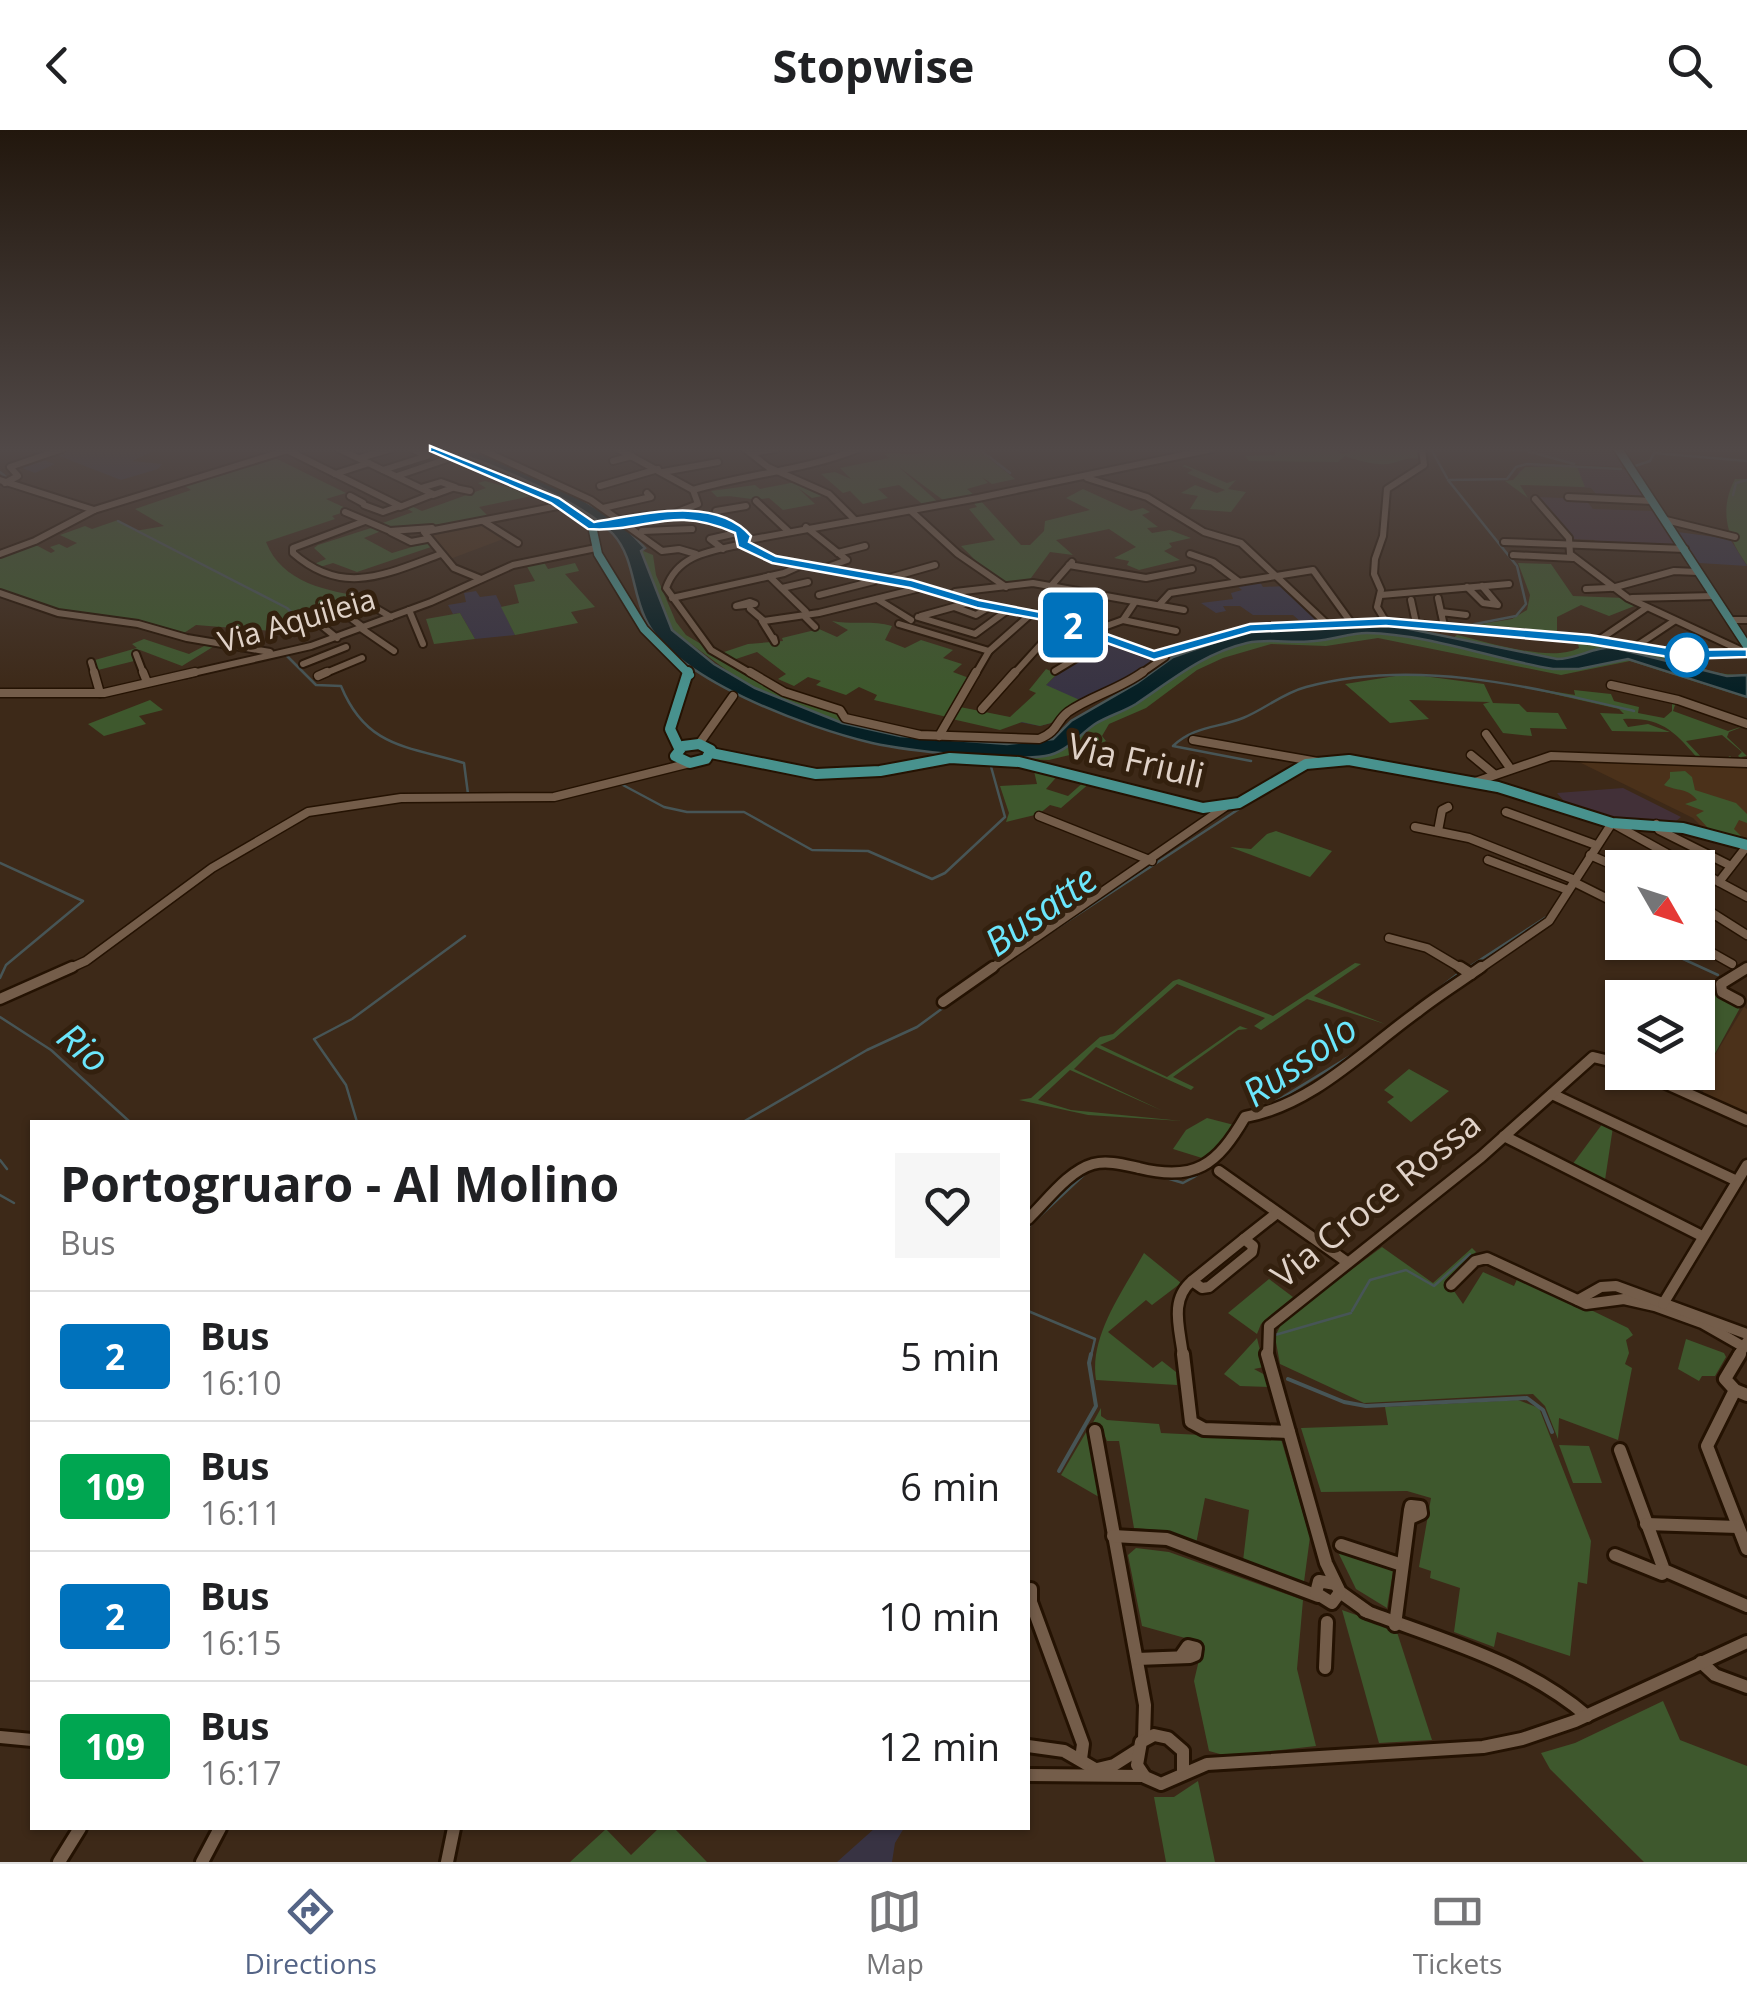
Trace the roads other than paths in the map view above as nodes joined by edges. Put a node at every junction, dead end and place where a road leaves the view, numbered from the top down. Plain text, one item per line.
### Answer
1 (57, 530) edge
2 (337, 530) edge
3 (386, 530) edge
4 (405, 530) edge
5 (419, 530) edge
6 (433, 530) edge
7 (497, 530) edge
8 (595, 530) edge
9 (633, 530) edge
10 (671, 530) edge
11 (733, 530) edge
12 (788, 530) edge
13 (808, 530) edge
14 (932, 530) edge
15 (1200, 530) edge
16 (1384, 530) edge
17 (1559, 530) edge
18 (1670, 530) edge
19 (1705, 530) edge
20 (642, 531) dead end
21 (391, 532) junction
22 (426, 535) junction
23 (1736, 537) dead end
24 (744, 538) junction
25 (1504, 542) dead end
26 (518, 543) dead end
27 (1572, 545) junction
28 (866, 546) dead end
29 (596, 548) junction
30 (723, 549) junction
31 (1683, 549) junction
32 (838, 553) junction
33 (0, 554) edge
34 (441, 554) junction
35 (1190, 554) dead end
36 (699, 555) junction
37 (1513, 555) dead end
38 (1573, 558) junction
39 (535, 560) joint
40 (806, 564) junction
41 (935, 566) dead end
42 (1694, 566) junction
43 (828, 567) junction
44 (1192, 569) dead end
45 (1277, 574) junction
46 (770, 576) junction
47 (482, 579) junction
48 (882, 580) junction
49 (1238, 581) junction
50 (808, 582) dead end
51 (1508, 584) dead end
52 (1052, 586) junction
53 (1482, 586) junction
54 (922, 587) junction
55 (1006, 587) junction
56 (1467, 587) junction
57 (782, 588) junction
58 (1586, 588) dead end
59 (1611, 588) junction
60 (0, 593) edge
61 (819, 594) dead end
62 (1381, 594) junction
63 (962, 596) junction
64 (1714, 596) junction
65 (672, 598) junction
66 (1438, 598) dead end
67 (1628, 598) junction
68 (876, 599) junction
69 (1014, 600) dead end
70 (1411, 600) dead end
71 (1135, 602) junction
72 (367, 603) dead end
73 (1159, 605) junction
74 (954, 607) junction
75 (994, 607) junction
76 (748, 608) dead end
77 (1646, 608) junction
78 (1008, 609) junction
79 (410, 610) junction
80 (1184, 610) dead end
81 (1441, 612) junction
82 (344, 613) dead end
83 (806, 613) junction
84 (1032, 614) junction
85 (1466, 615) dead end
86 (391, 617) junction
87 (915, 618) junction
88 (1122, 620) junction
89 (1674, 620) junction
90 (1730, 620) junction
91 (1747, 620) edge
92 (316, 621) dead end
93 (762, 621) junction
94 (1062, 621) junction
95 (1386, 622) junction
96 (1327, 624) junction
97 (1352, 624) junction
98 (1416, 624) junction
99 (1444, 626) junction
100 (815, 627) dead end
101 (363, 628) junction
102 (1176, 630) dead end
103 (1090, 632) junction
104 (774, 638) dead end
105 (336, 639) junction
106 (1108, 639) junction
107 (1598, 640) junction
108 (423, 644) dead end
109 (1634, 647) junction
110 (1746, 647) edge
111 (346, 648) junction
112 (394, 651) dead end
113 (989, 651) junction
114 (136, 654) dead end
115 (272, 654) junction
116 (362, 658) junction
117 (1164, 658) junction
118 (91, 662) dead end
119 (303, 664) dead end
120 (370, 664) dead end
121 (1055, 671) dead end
122 (318, 676) dead end
123 (147, 682) junction
124 (1611, 685) dead end
125 (0, 693) edge
126 (100, 693) junction
127 (733, 696) dead end
128 (982, 710) dead end
129 (1747, 724) edge
130 (1486, 734) dead end
131 (938, 736) junction
132 (1193, 740) dead end
133 (699, 744) junction
134 (679, 755) junction
135 (709, 756) junction
136 (1471, 756) dead end
137 (1318, 762) junction
138 (1747, 763) edge
139 (1510, 768) junction
140 (1494, 774) junction
141 (1475, 782) junction
142 (1226, 807) junction
143 (1448, 807) dead end
144 (1506, 812) dead end
145 (1039, 816) dead end
146 (1612, 822) junction
147 (1656, 824) junction
148 (1415, 826) dead end
149 (1438, 832) junction
150 (1596, 844) junction
151 (1747, 845) edge
152 (1661, 850) edge
153 (1590, 855) junction
154 (1488, 860) dead end
155 (1152, 861) junction
156 (1605, 862) edge
157 (1731, 866) junction
158 (1715, 880) edge
159 (1719, 882) junction
160 (1572, 884) junction
161 (1747, 897) edge
162 (1605, 899) edge
163 (1715, 915) edge
164 (1747, 935) edge
165 (1388, 938) dead end
166 (1715, 954) edge
167 (1732, 964) dead end
168 (1747, 968) edge
169 (1466, 971) junction
170 (0, 999) edge
171 (943, 1002) dead end
172 (1740, 1002) dead end
173 (1605, 1057) edge
174 (1680, 1090) edge
175 (1552, 1094) junction
176 (1747, 1120) edge
177 (1504, 1136) junction
178 (1747, 1165) edge
179 (1219, 1171) dead end
180 (1737, 1181) junction
181 (1277, 1212) junction
182 (1030, 1217) edge
183 (1702, 1236) junction
184 (1347, 1262) junction
185 (1450, 1285) dead end
186 (1601, 1287) junction
187 (1613, 1299) junction
188 (1574, 1300) junction
189 (1662, 1306) junction
190 (1746, 1343) edge
191 (1741, 1393) edge
192 (1095, 1432) dead end
193 (1289, 1432) junction
194 (1620, 1450) dead end
195 (1712, 1462) joint
196 (1410, 1518) dead end
197 (1646, 1524) junction
198 (1738, 1527) junction
199 (1113, 1536) junction
200 (1341, 1545) dead end
201 (1747, 1549) edge
202 (1615, 1555) dead end
203 (1402, 1566) junction
204 (1664, 1570) junction
205 (1030, 1590) dead end
206 (1328, 1592) junction
207 (1747, 1606) edge
208 (1328, 1622) joint
209 (1395, 1624) junction
210 (1747, 1642) edge
211 (1181, 1656) dead end
212 (1136, 1658) junction
213 (1701, 1662) junction
214 (1325, 1668) dead end
215 (1747, 1687) edge
216 (1145, 1705) junction
217 (1587, 1716) junction
218 (1165, 1736) junction
219 (0, 1738) edge
220 (30, 1740) edge
221 (1140, 1745) junction
222 (1030, 1746) edge
223 (1181, 1748) junction
224 (1081, 1759) junction
225 (1208, 1764) junction
226 (1095, 1769) junction
227 (1030, 1774) edge
228 (1183, 1774) junction
229 (1071, 1775) junction
230 (1144, 1776) junction
231 (79, 1830) edge
232 (219, 1830) edge
233 (454, 1830) edge
234 (59, 1862) edge
235 (202, 1862) edge
236 (447, 1862) edge

1 - 33 street
2 - 34 street
3 - 21 street
4 - 21 street
5 - 22 street
6 - 22 street
7 - 26 street
8 - 29 main road
9 - 36 street
10 - 20 street
11 - 24 street
12 - 24 street
13 - 32 street
14 - 55 street
15 - 45 street
16 - 62 street
17 - 27 street
18 - 31 main road
19 - 23 street
21 - 22 street
22 - 34 street
24 - 30 street
24 - 30 street
24 - 40 street
25 - 27 street
27 - 31 street
27 - 38 street
28 - 32 street
29 - 39 street, Via Aquileia
29 - 134 main road
30 - 36 street
31 - 42 main road
32 - 43 street
34 - 47 street
35 - 49 street
36 - 65 street
37 - 38 street
38 - 59 street
39 - 47 street, Via Aquileia
40 - 43 street
40 - 46 street
41 - 48 street
42 - 59 street
42 - 64 main road
43 - 48 street
44 - 52 street
45 - 49 street
45 - 96 street
45 - 97 street
46 - 57 street
46 - 65 street
47 - 79 street, Via Aquileia
48 - 54 street
48 - 61 street
49 - 73 street
50 - 57 street
51 - 53 street
52 - 55 street
52 - 71 street
53 - 56 street
53 - 56 street
54 - 63 street
54 - 68 street
55 - 63 street
56 - 62 street
57 - 83 street
58 - 59 street
59 - 67 street
60 - 115 street
62 - 95 street
63 - 74 street
63 - 75 street
64 - 67 street
64 - 90 main road
65 - 131 street
66 - 81 street
67 - 77 street
68 - 83 street
68 - 87 street
69 - 75 street
70 - 98 street
71 - 73 street
71 - 88 street
72 - 86 street
73 - 80 street
74 - 75 street
74 - 87 street
75 - 78 street
76 - 93 street
77 - 89 street
77 - 107 street
78 - 84 street
78 - 87 street
79 - 86 street, Via Aquileia
79 - 108 street
81 - 85 street
81 - 99 street
82 - 101 street
83 - 93 street
83 - 100 street
84 - 94 street
84 - 113 street
86 - 101 street, Via Aquileia
87 - 113 street
88 - 102 street
88 - 103 street
89 - 109 street
89 - 110 street
90 - 91 street
90 - 110 main road
92 - 105 street
93 - 104 street
94 - 103 street
94 - 128 street
95 - 97 street
95 - 98 street
96 - 97 street
96 - 117 street
98 - 99 street
99 - 107 street
101 - 105 street, Via Aquileia
101 - 112 street
103 - 106 street
105 - 111 street
105 - 115 street, Via Aquileia
106 - 117 street
106 - 121 street
107 - 109 street
109 - 110 street
111 - 116 street
111 - 119 street
113 - 131 street
114 - 123 street
115 - 123 street, Via Aquileia
116 - 120 street
116 - 122 street
117 - 131 street
118 - 126 street
123 - 126 street, Via Aquileia
124 - 129 street
125 - 126 street, Via Aquileia
127 - 133 street
130 - 139 street
132 - 137 street
133 - 134 main road
133 - 135 main road
134 - 135 main road, Via Friuli
134 - 170 street
135 - 142 main road, Via Friuli
136 - 140 street
137 - 141 main road, Via Friuli
137 - 142 main road, Via Friuli
138 - 139 street
139 - 140 street
140 - 141 street
141 - 146 main road, Via Friuli
142 - 155 street
143 - 149 street
144 - 150 street
145 - 155 street
146 - 147 main road, Via Friuli
146 - 150 street
146 - 152 street
147 - 151 main road, Via Friuli
147 - 157 street
148 - 149 street
149 - 160 street
150 - 153 street
151 - 157 street
153 - 156 street
153 - 160 street
154 - 160 street
155 - 171 street
157 - 159 street
158 - 159 street
159 - 161 street
160 - 162 street
160 - 169 street
163 - 164 street
165 - 169 street
166 - 167 street
168 - 172 street
169 - 182 street
173 - 175 street, Via Croce Rossa
174 - 176 street
175 - 177 street, Via Croce Rossa
175 - 180 street
177 - 183 street
177 - 184 street, Via Croce Rossa
178 - 180 street
179 - 181 street
180 - 183 street
181 - 184 street
181 - 193 street, Via Croce Rossa
183 - 189 street
184 - 193 street, Via Croce Rossa
185 - 188 street
186 - 187 street
186 - 188 street
186 - 189 street
187 - 188 street
187 - 189 street
189 - 190 street
190 - 191 street
191 - 195 street
192 - 199 street
193 - 206 street, Via Croce Rossa
194 - 197 street
195 - 198 street
196 - 203 street
197 - 198 street
197 - 204 street
198 - 201 street
199 - 206 street
199 - 212 street
200 - 203 street
202 - 204 street
203 - 209 street
204 - 207 street
205 - 224 street
206 - 208 street
206 - 209 street
208 - 214 street
209 - 217 street
210 - 213 street
211 - 212 street
212 - 216 street
213 - 215 street
213 - 217 street
216 - 218 street
216 - 221 street
217 - 225 street
218 - 221 street
218 - 223 street
219 - 220 street
221 - 226 street
221 - 230 street
222 - 224 street
223 - 225 street
223 - 228 street
224 - 226 street
225 - 228 street
226 - 229 street
227 - 229 street
228 - 230 street
229 - 230 street
231 - 234 street
232 - 235 street
233 - 236 street

